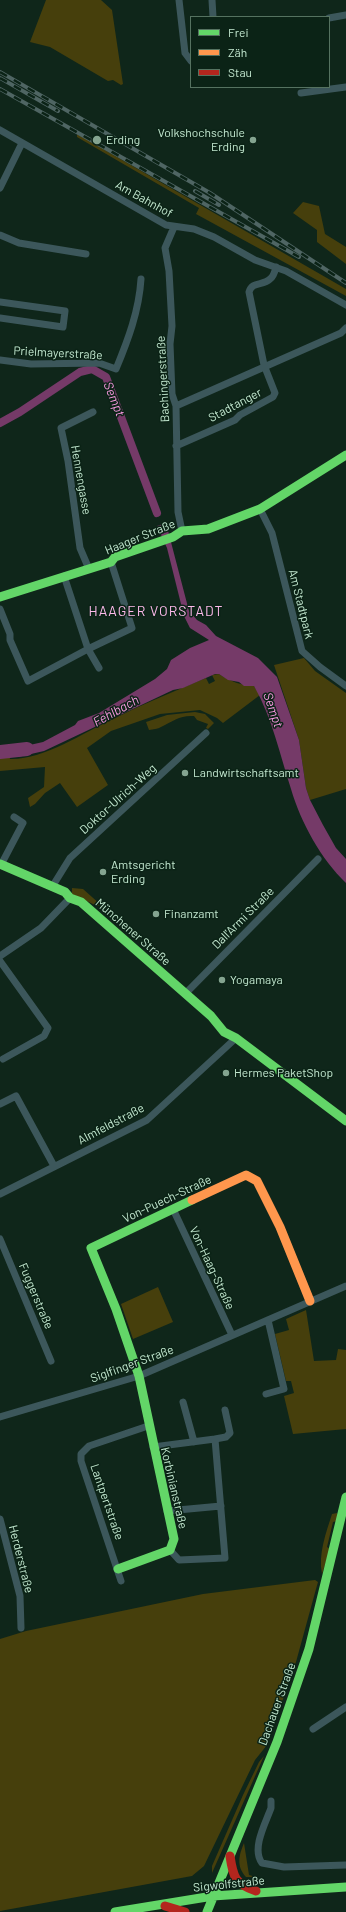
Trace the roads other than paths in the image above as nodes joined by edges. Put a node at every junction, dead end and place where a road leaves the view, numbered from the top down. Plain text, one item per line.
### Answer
1 (179, 0) edge
2 (212, 0) edge
3 (213, 16) edge
4 (346, 16) edge
5 (330, 18) edge
6 (190, 60) edge
7 (346, 87) edge
8 (301, 93) dead end
9 (0, 130) edge
10 (22, 142) junction
11 (0, 188) edge
12 (174, 227) junction
13 (0, 235) edge
14 (86, 254) dead end
15 (276, 267) junction
16 (141, 279) dead end
17 (0, 302) edge
18 (346, 305) edge
19 (0, 318) edge
20 (346, 328) edge
21 (0, 360) edge
22 (264, 365) junction
23 (176, 406) junction
24 (93, 412) dead end
25 (176, 446) junction
26 (346, 455) edge
27 (260, 509) junction
28 (182, 531) junction
29 (111, 562) junction
30 (89, 569) junction
31 (64, 576) junction
32 (0, 597) edge
33 (0, 609) edge
34 (88, 649) junction
35 (99, 668) dead end
36 (346, 686) edge
37 (206, 733) dead end
38 (14, 817) dead end
39 (318, 859) dead end
40 (1, 865) edge
41 (52, 887) junction
42 (70, 898) junction
43 (0, 956) edge
44 (0, 960) edge
45 (185, 994) junction
46 (236, 1038) junction
47 (3, 1059) dead end
48 (0, 1104) edge
49 (346, 1121) edge
50 (54, 1166) junction
51 (0, 1194) edge
52 (172, 1209) junction
53 (0, 1239) edge
54 (346, 1286) edge
55 (310, 1301) junction
56 (268, 1320) junction
57 (232, 1335) junction
58 (51, 1361) dead end
59 (139, 1376) junction
60 (266, 1394) dead end
61 (183, 1402) dead end
62 (225, 1410) dead end
63 (0, 1417) edge
64 (148, 1426) junction
65 (215, 1439) junction
66 (194, 1442) junction
67 (153, 1447) junction
68 (346, 1497) edge
69 (221, 1506) junction
70 (167, 1511) junction
71 (0, 1519) edge
72 (170, 1550) junction
73 (118, 1569) junction
74 (121, 1581) dead end
75 (21, 1628) dead end
76 (346, 1707) edge
77 (313, 1729) dead end
78 (271, 1801) dead end
79 (230, 1854) junction
80 (346, 1865) edge
81 (346, 1887) edge
82 (261, 1892) junction
83 (213, 1896) junction
84 (156, 1904) junction
85 (115, 1912) edge
86 (185, 1912) edge
87 (207, 1912) edge

1 - 6 street
2 - 3 street
4 - 5 street
7 - 8 street
9 - 10 street, Am Bahnhof
10 - 11 street
10 - 12 street, Am Bahnhof
12 - 15 street, Am Bahnhof
12 - 23 street, Bachingerstraße
13 - 14 street
15 - 18 street, Am Bahnhof
15 - 22 street, Stadtanger
16 - 21 street, Prielmayerstraße
17 - 19 street
20 - 22 street, Stadtanger
22 - 23 street, Stadtanger
22 - 25 street, Stadtanger
23 - 25 street, Bachingerstraße
24 - 30 street, Hennengasse
25 - 28 street, Bachingerstraße
26 - 27 street, Haager Straße
27 - 28 street, Haager Straße
27 - 36 street, Am Stadtpark
28 - 29 street, Haager Straße
29 - 30 street, Haager Straße
29 - 34 street
30 - 31 street, Haager Straße
31 - 32 street, Haager Straße
31 - 34 street
33 - 34 street
34 - 35 street
37 - 41 street, Doktor-Ulrich-Weg
38 - 40 street, Münchener Straße
39 - 45 street, Dall'Armi Straße
40 - 41 street, Münchener Straße
41 - 42 street, Münchener Straße
42 - 43 street
42 - 45 street, Münchener Straße
44 - 47 street
45 - 46 street, Münchener Straße
46 - 49 street, Münchener Straße
46 - 50 street, Almfeldstraße
48 - 50 street
50 - 51 street, Almfeldstraße
52 - 55 street, Von-Puech-Straße
52 - 57 street, Von-Haag-Straße
52 - 59 street, Von-Puech-Straße
53 - 58 street, Fuggerstraße
54 - 55 street, Siglfinger Straße
55 - 56 street, Siglfinger Straße
56 - 57 street, Siglfinger Straße
56 - 60 street
57 - 59 street, Siglfinger Straße
59 - 63 street, Siglfinger Straße
59 - 64 street, Korbinianstraße
61 - 66 street
62 - 65 street
64 - 67 street, Korbinianstraße
64 - 73 street, Lantpertstraße
65 - 66 street
65 - 69 street
66 - 67 street
67 - 70 street, Korbinianstraße
68 - 79 street, Dachauer Straße
69 - 70 street
69 - 72 street
70 - 72 street, Korbinianstraße
71 - 75 street, Herderstraße
72 - 73 street
73 - 74 street, Lantpertstraße
76 - 77 street
78 - 80 street
79 - 82 street
79 - 83 street, Dachauer Straße
81 - 82 street, Sigwolfstraße
82 - 83 street, Sigwolfstraße
83 - 84 street, Sigwolfstraße
83 - 87 street, Dachauer Straße
84 - 85 street, Sigwolfstraße
84 - 86 street

